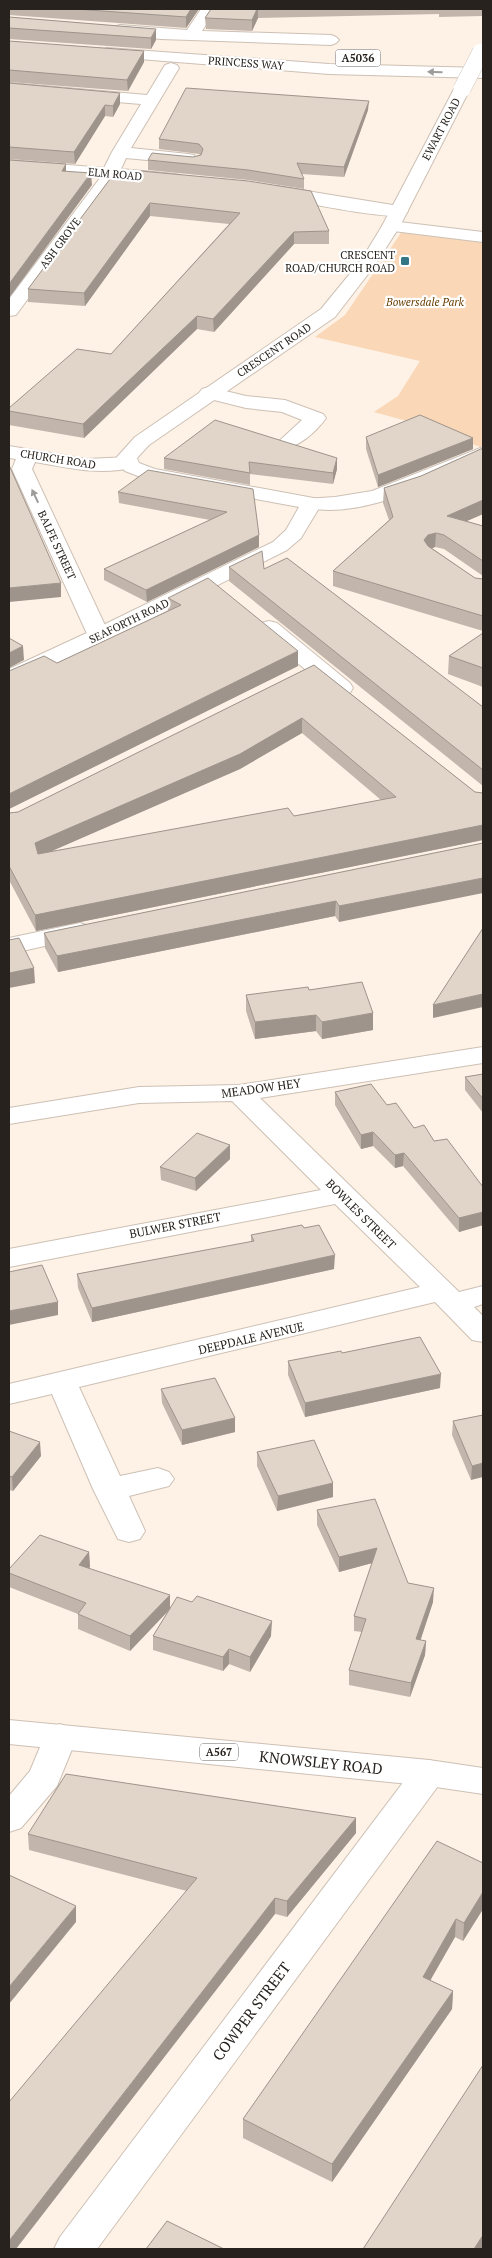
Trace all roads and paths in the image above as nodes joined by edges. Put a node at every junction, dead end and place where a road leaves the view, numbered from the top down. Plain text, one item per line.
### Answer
1 (208, 9) edge
2 (192, 35) junction
3 (332, 40) dead end
4 (88, 51) edge
5 (483, 54) edge
6 (171, 68) dead end
7 (483, 74) edge
8 (9, 88) edge
9 (180, 90) dead end
10 (156, 94) junction
11 (120, 152) junction
12 (193, 160) edge
13 (9, 165) edge
14 (108, 174) junction
15 (186, 180) edge
16 (263, 189) edge
17 (395, 218) junction
18 (483, 237) edge
19 (9, 311) edge
20 (209, 393) junction
21 (287, 443) edge
22 (18, 453) edge
23 (483, 453) edge
24 (128, 463) junction
25 (312, 503) junction
26 (256, 618) edge
27 (99, 636) junction
28 (9, 677) edge
29 (362, 703) edge
30 (106, 926) edge
31 (9, 946) edge
32 (483, 1055) edge
33 (239, 1093) junction
34 (9, 1116) edge
35 (342, 1194) junction
36 (9, 1258) edge
37 (483, 1295) edge
38 (446, 1298) junction
39 (483, 1333) edge
40 (62, 1383) junction
41 (9, 1394) edge
42 (158, 1479) dead end
43 (109, 1489) junction
44 (129, 1531) dead end
45 (9, 1732) edge
46 (60, 1737) junction
47 (430, 1773) junction
48 (483, 1781) edge
49 (9, 1819) edge
50 (74, 2249) edge

1 - 2 main road
2 - 3 main road
2 - 5 main road, PRINCESS WAY / A5036
7 -> 4 main road, PRINCESS WAY / A5036
5 - 17 main road, EWART ROAD, bridge
6 - 10 main road, ASH GROVE
8 - 10 main road
9 - 10 main road
10 - 11 main road, ASH GROVE
11 - 12 main road
11 - 14 main road, ASH GROVE
13 - 14 main road, ELM ROAD
14 - 15 main road, ELM ROAD
14 - 19 main road, ASH GROVE
16 - 17 main road
17 - 18 main road
17 - 20 main road, CRESCENT ROAD
20 - 21 main road
20 - 24 main road, CRESCENT ROAD
22 - 24 main road, CHURCH ROAD
27 -> 22 main road, BALFE STREET
23 - 25 main road
24 - 25 main road, CHURCH ROAD
25 - 27 main road, SEAFORTH ROAD
26 - 29 main road
27 - 28 main road, SEAFORTH ROAD
30 - 31 main road
32 - 33 main road, MEADOW HEY
33 - 34 main road, MEADOW HEY
33 - 35 main road, BOWLES STREET
35 - 36 main road, BULWER STREET
35 - 38 main road, BOWLES STREET
37 - 38 main road, DEEPDALE AVENUE
38 - 39 main road, BOWLES STREET
38 - 40 main road, DEEPDALE AVENUE
40 - 41 main road, DEEPDALE AVENUE
40 - 43 main road
42 - 43 main road
43 - 44 main road
45 - 46 main road, KNOWSLEY ROAD / A567
46 - 47 main road, KNOWSLEY ROAD / A567
46 - 49 main road
47 - 48 main road, KNOWSLEY ROAD / A567
47 - 50 main road, COWPER STREET

